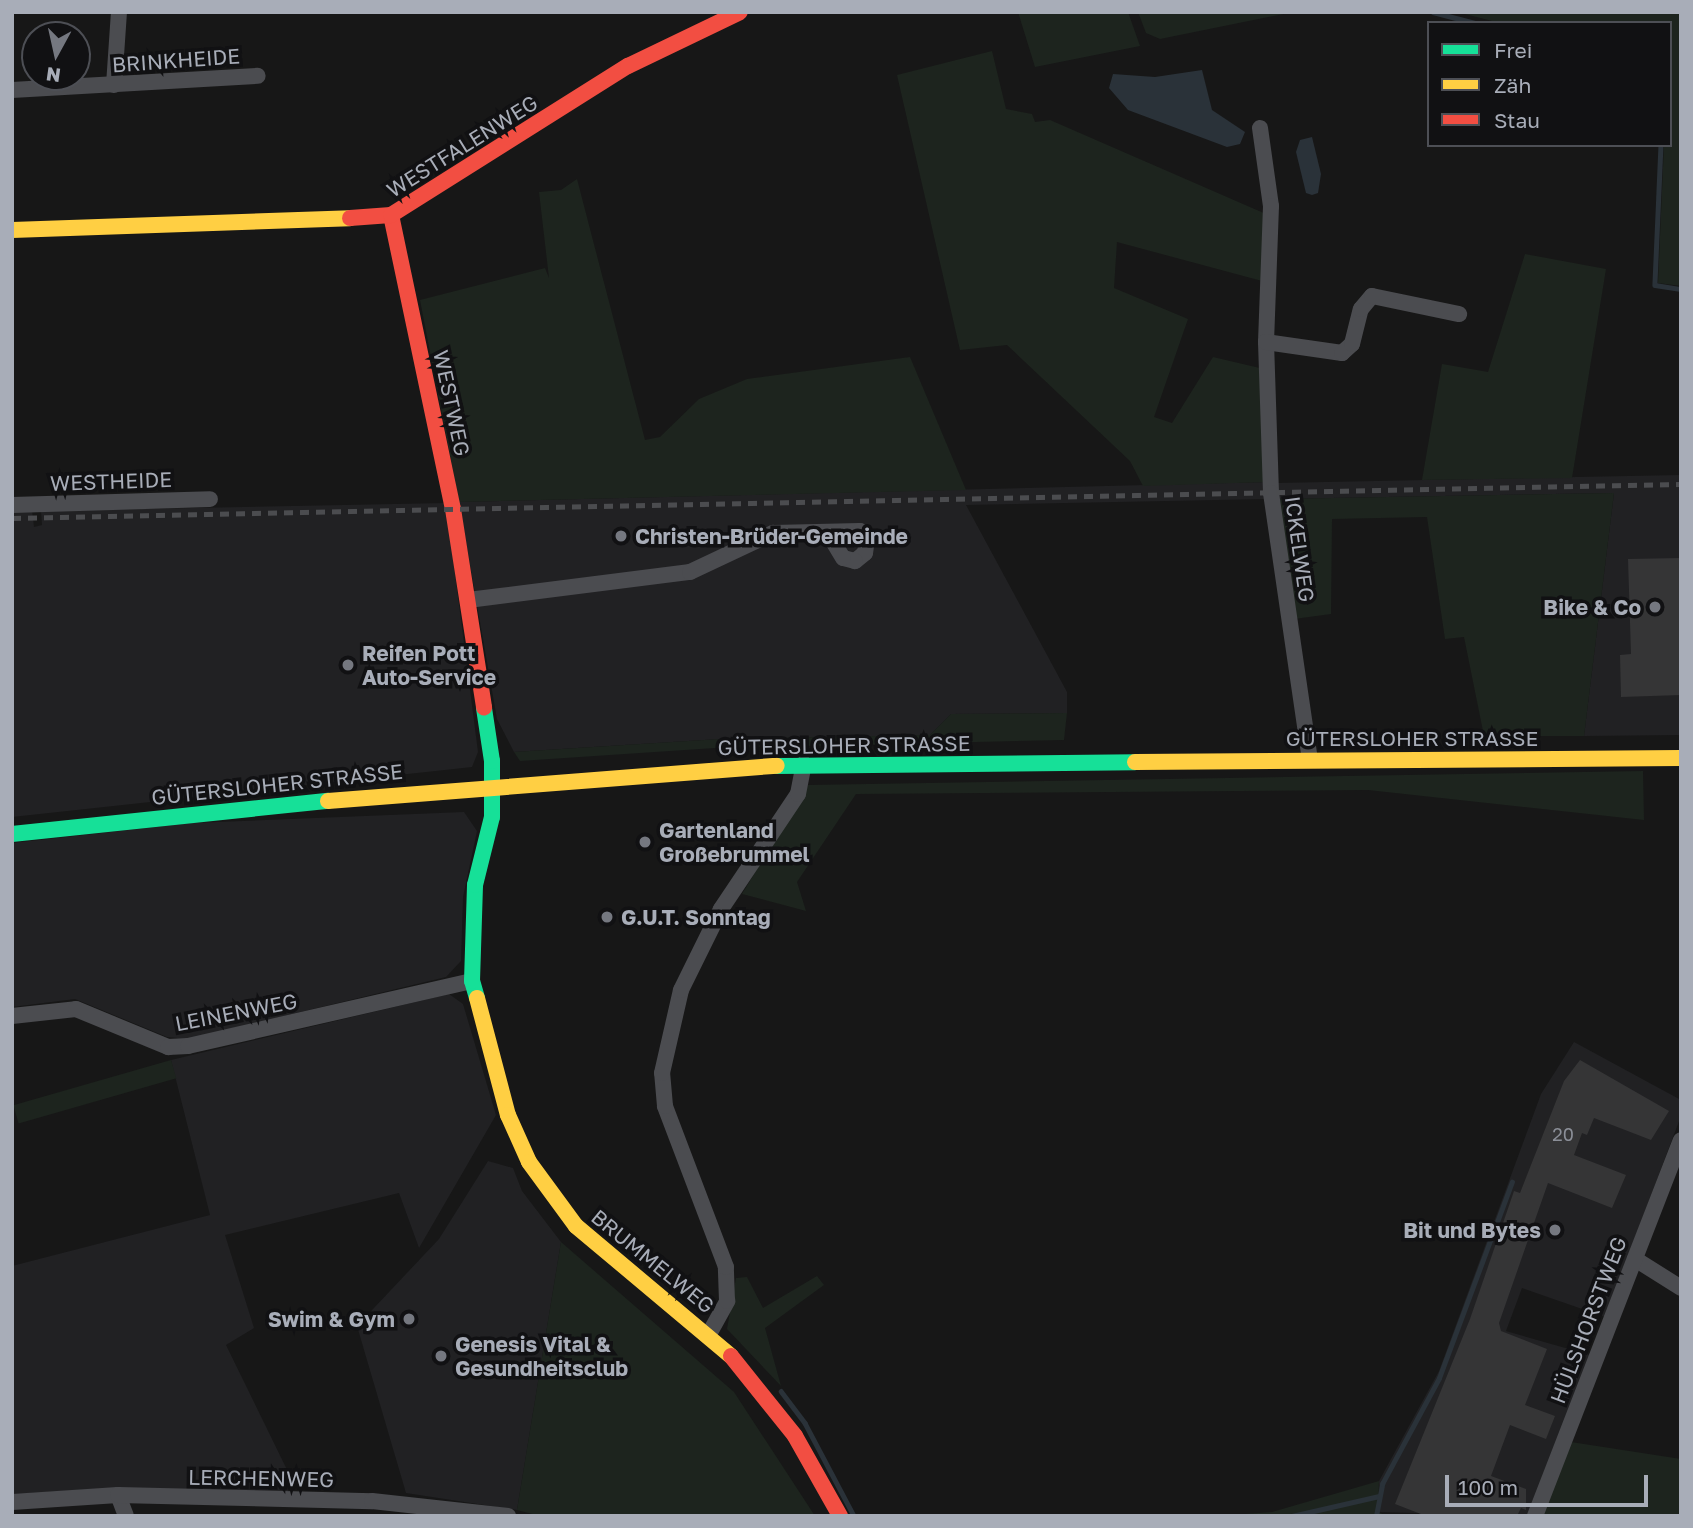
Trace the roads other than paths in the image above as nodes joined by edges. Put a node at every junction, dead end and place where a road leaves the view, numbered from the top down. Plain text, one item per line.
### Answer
1 (119, 12) edge
2 (740, 12) edge
3 (258, 76) dead end
4 (114, 85) junction
5 (12, 90) edge
6 (1260, 128) dead end
7 (391, 215) junction
8 (12, 230) edge
9 (1459, 314) dead end
10 (1266, 342) junction
11 (210, 499) dead end
12 (12, 505) edge
13 (828, 533) dead end
14 (468, 600) junction
15 (1681, 758) edge
16 (1310, 760) junction
17 (804, 764) junction
18 (492, 784) junction
19 (12, 834) edge
20 (472, 981) junction
21 (12, 1016) edge
22 (1681, 1140) edge
23 (1635, 1259) junction
24 (1681, 1288) edge
25 (709, 1334) junction
26 (118, 1495) junction
27 (12, 1502) edge
28 (126, 1516) edge
29 (508, 1516) edge
30 (840, 1516) edge
31 (1535, 1516) edge

1 - 4 street
2 - 7 street, WESTFALENWEG
3 - 4 street, BRINKHEIDE
4 - 5 street, BRINKHEIDE
6 - 10 street, ICKELWEG
7 - 8 street, WESTFALENWEG
7 - 14 street, WESTWEG
9 - 10 street
10 - 16 street, ICKELWEG
11 - 12 street, WESTHEIDE
13 - 14 street
14 - 18 street, WESTWEG
15 - 16 street, GÜTERSLOHER STRASSE
16 - 17 street, GÜTERSLOHER STRASSE
17 - 18 street, GÜTERSLOHER STRASSE
17 - 25 street, BRUMMELWEG
18 - 19 street, GÜTERSLOHER STRASSE
18 - 20 street, BRUMMELWEG
20 - 21 street, LEINENWEG
20 - 25 street, BRUMMELWEG
22 - 23 street, HÜLSHORSTWEG
23 - 24 street
23 - 31 street, HÜLSHORSTWEG
25 - 30 street, BRUMMELWEG
26 - 27 street, LERCHENWEG
26 - 28 street
26 - 29 street, LERCHENWEG

